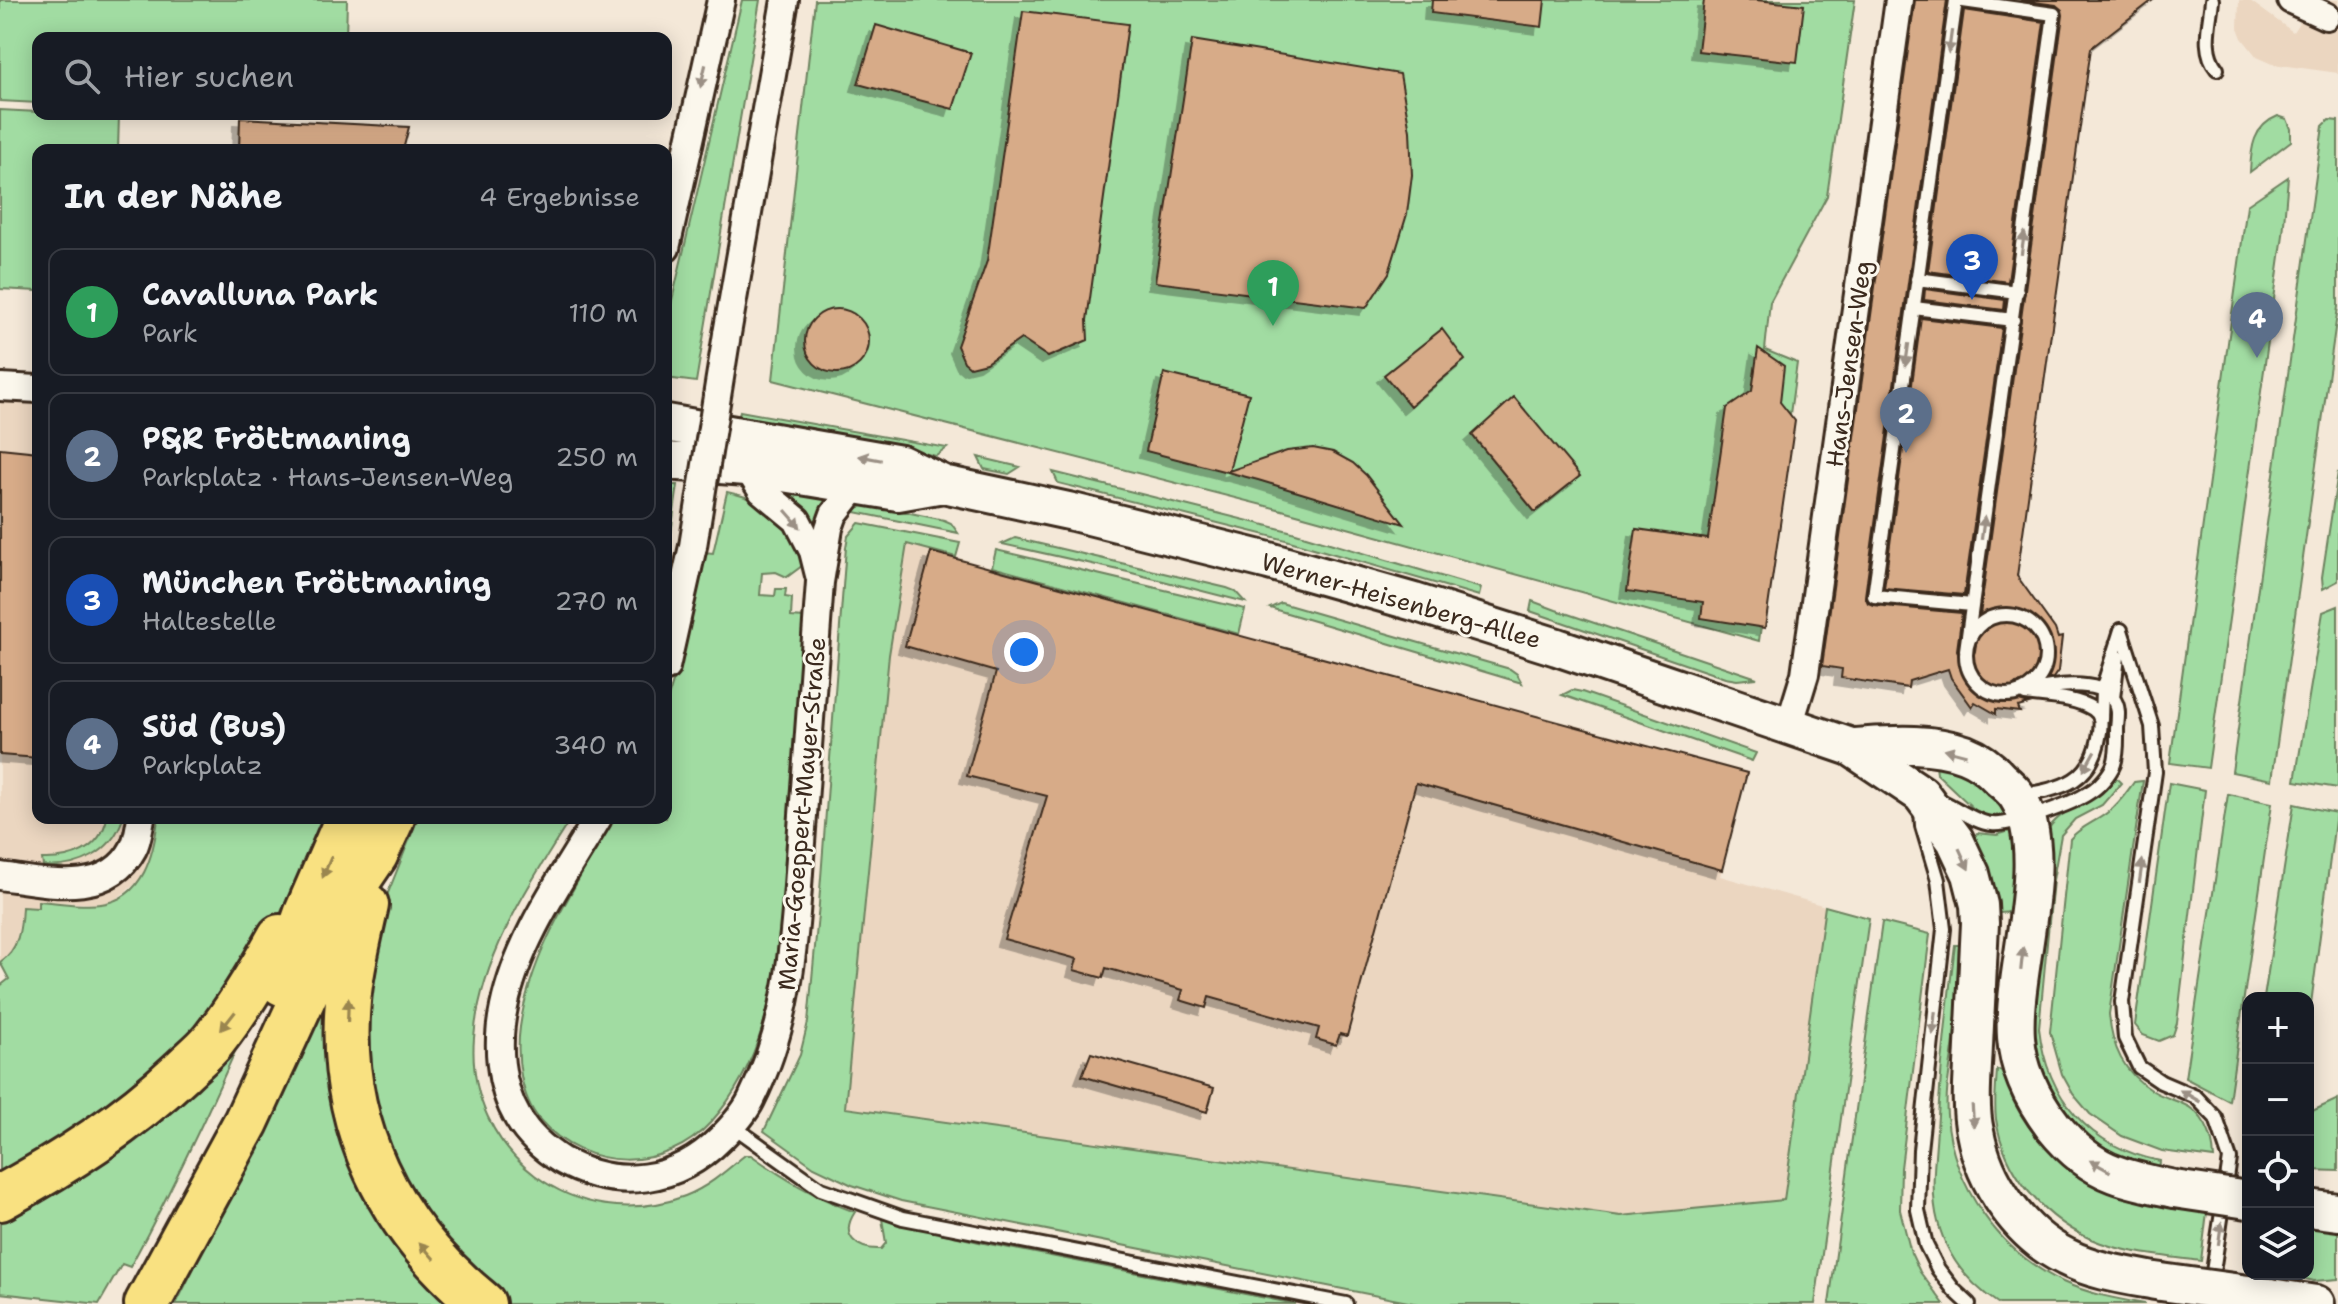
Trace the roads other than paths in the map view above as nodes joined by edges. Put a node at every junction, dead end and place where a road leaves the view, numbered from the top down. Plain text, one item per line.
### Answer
1 (721, 0) edge
2 (785, 0) edge
3 (1899, 0) edge
4 (2212, 0) edge
5 (2291, 0) edge
6 (2332, 19) edge
7 (2217, 69) dead end
8 (672, 221) edge
9 (1917, 279) junction
10 (2017, 292) junction
11 (1914, 308) junction
12 (2013, 320) junction
13 (0, 387) edge
14 (32, 389) edge
15 (672, 424) edge
16 (672, 461) edge
17 (747, 467) junction
18 (943, 484) junction
19 (857, 485) junction
20 (820, 582) junction
21 (1972, 605) junction
22 (2121, 630) junction
23 (672, 644) edge
24 (1966, 650) junction
25 (2102, 690) junction
26 (2018, 693) junction
27 (2113, 698) junction
28 (2101, 720) junction
29 (1789, 726) junction
30 (1851, 747) junction
31 (1921, 794) junction
32 (2022, 807) junction
33 (140, 824) edge
34 (345, 824) edge
35 (594, 824) edge
36 (384, 837) edge
37 (0, 876) edge
38 (306, 915) junction
39 (733, 1126) junction
40 (0, 1198) edge
41 (2242, 1199) edge
42 (2314, 1209) edge
43 (2338, 1212) edge
44 (137, 1297) edge
45 (483, 1304) edge
46 (1346, 1304) edge
47 (1969, 1304) edge
48 (2202, 1304) edge
49 (2316, 1304) edge

1 -> 8 street
2 - 23 street, bridge
3 - 29 street, Hans-Jensen-Weg
4 - 7 lane
5 - 6 street
9 - 10 lane
10 -> 9 lane
9 - 11 lane
10 - 12 lane
11 - 12 lane
11 -> 21 lane
21 -> 12 lane
13 - 14 street
18 -> 15 street, Werner-Heisenberg-Allee
16 - 17 street, Werner-Heisenberg-Allee
17 - 19 street, Werner-Heisenberg-Allee
17 -> 20 street, Maria-Goeppert-Mayer-Straße
18 - 19 street, Werner-Heisenberg-Allee
18 - 29 street, Werner-Heisenberg-Allee
19 - 20 street, Maria-Goeppert-Mayer-Straße
20 - 39 street, Maria-Goeppert-Mayer-Straße
21 - 24 lane
22 - 25 lane
22 - 27 lane
48 -> 22 lane
24 - 26 lane
24 - 26 lane
25 - 26 lane
25 - 27 lane
25 - 28 lane
26 - 28 lane
27 - 32 lane
28 -> 32 lane
29 - 30 street, Werner-Heisenberg-Allee
30 - 31 street, Werner-Heisenberg-Allee
32 -> 30 street, Werner-Heisenberg-Allee
31 - 32 lane
31 -> 47 lane
31 -> 49 street, Werner-Heisenberg-Allee, bridge
41 -> 32 street, bridge
33 - 37 street
34 -> 38 highway
35 - 39 street, Maria-Goeppert-Mayer-Straße
36 - 44 highway
45 -> 36 highway
38 -> 40 highway
38 - 44 highway
39 - 46 lane
42 - 43 street

